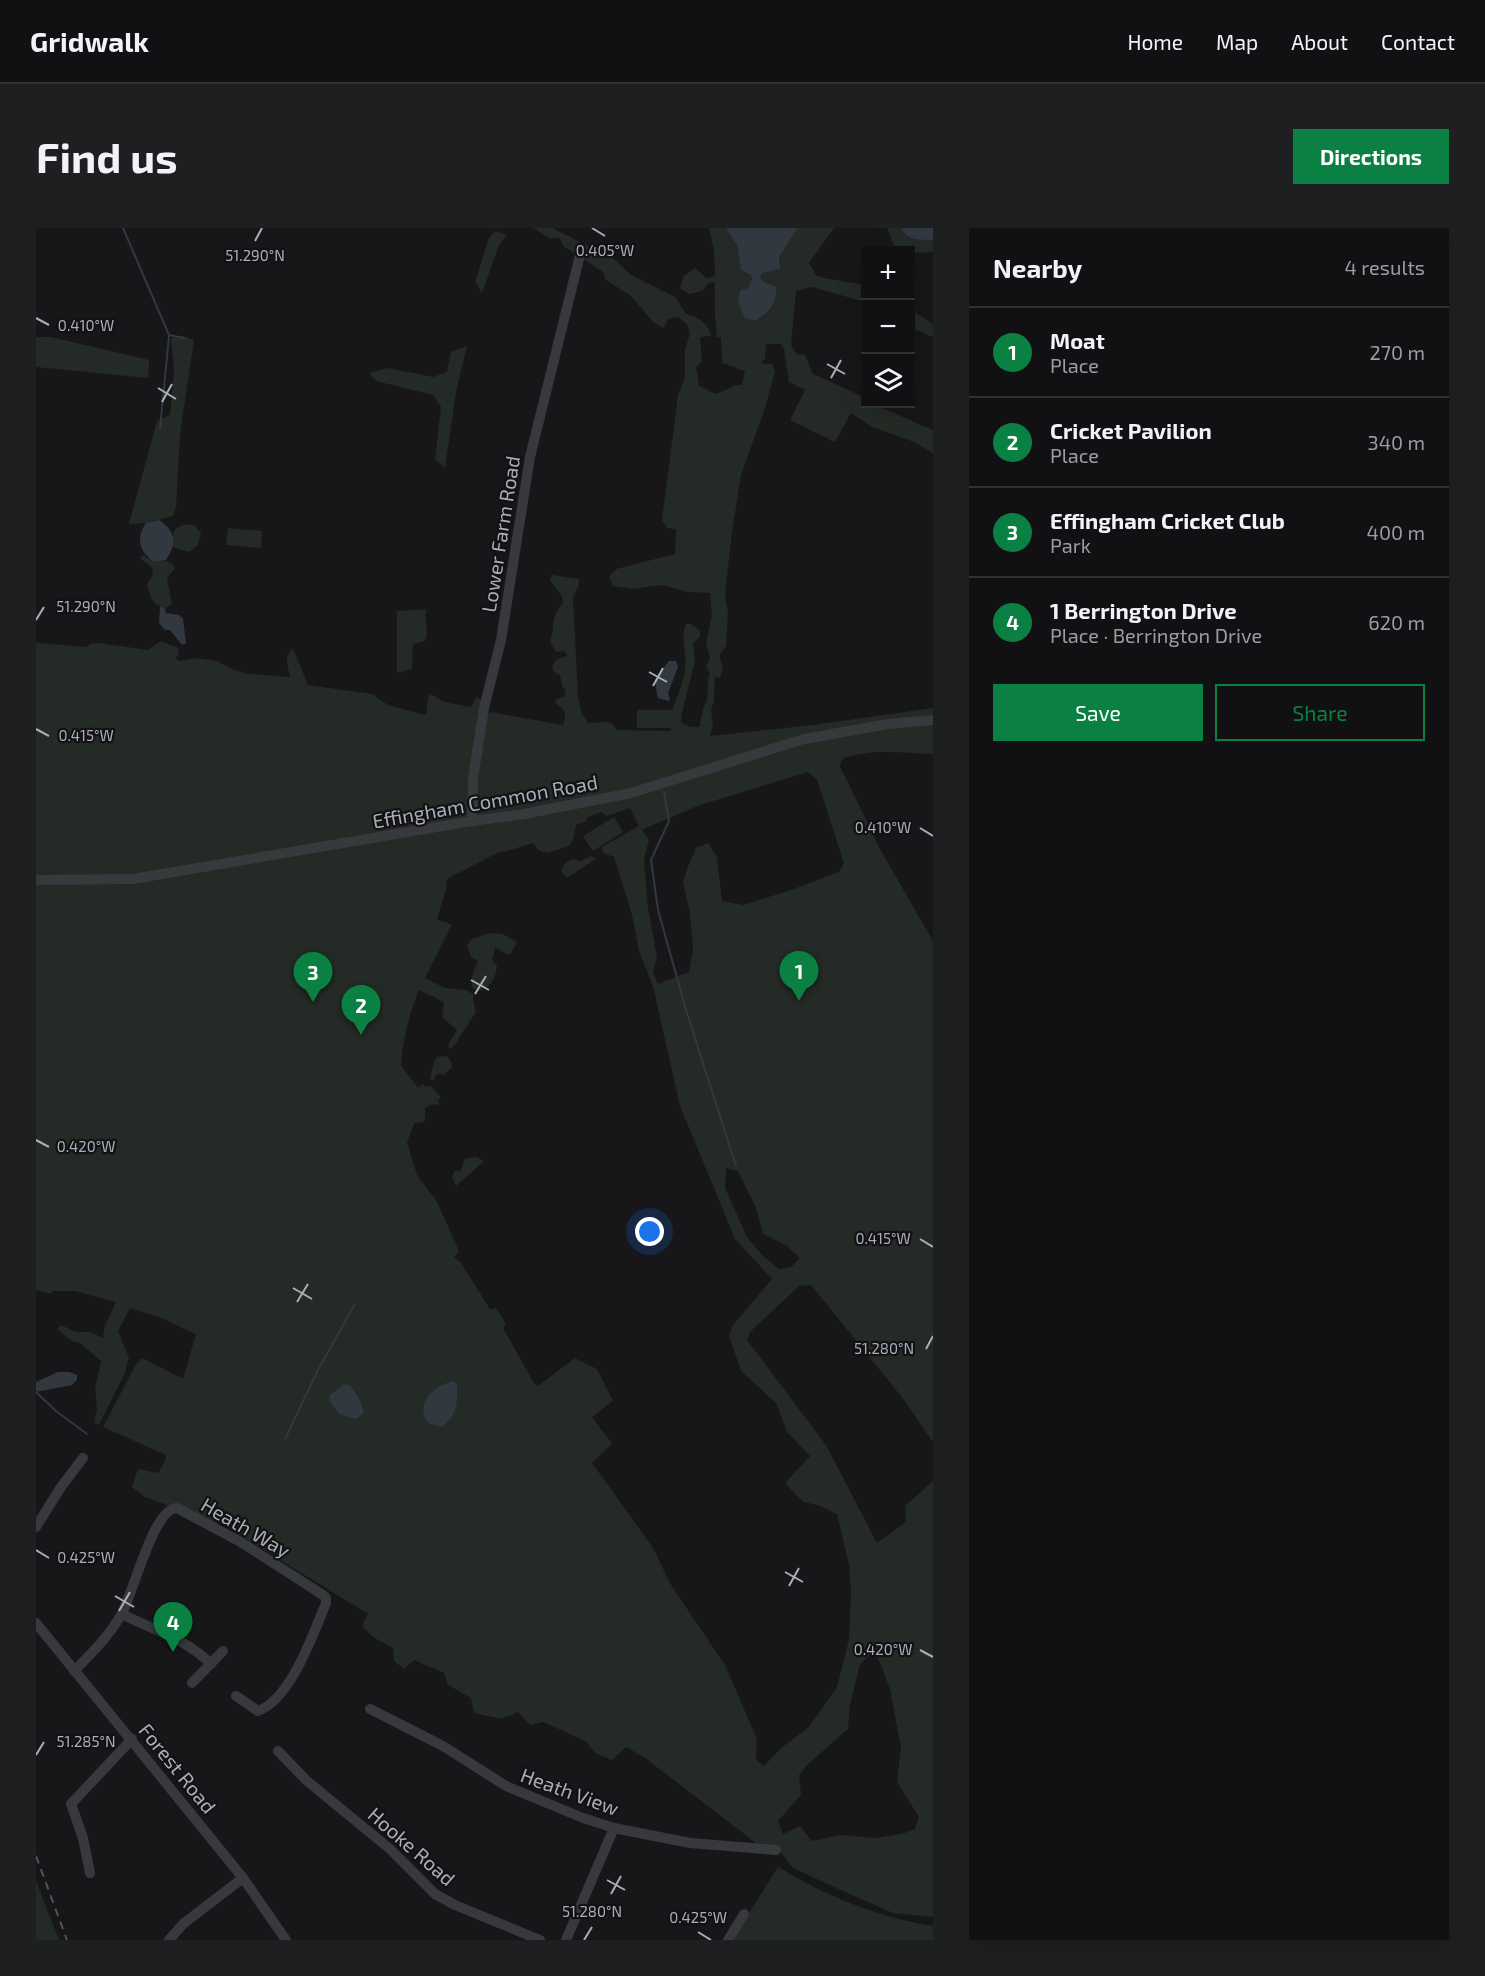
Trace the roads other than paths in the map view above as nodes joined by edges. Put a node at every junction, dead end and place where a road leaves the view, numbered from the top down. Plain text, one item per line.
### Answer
1 (579, 255) dead end
2 (933, 720) edge
3 (472, 821) junction
4 (36, 880) edge
5 (83, 1458) dead end
6 (36, 1527) edge
7 (122, 1614) junction
8 (36, 1623) edge
9 (223, 1651) dead end
10 (211, 1664) junction
11 (74, 1671) junction
12 (192, 1683) dead end
13 (236, 1696) dead end
14 (370, 1710) dead end
15 (132, 1739) junction
16 (278, 1751) dead end
17 (614, 1828) junction
18 (776, 1851) dead end
19 (90, 1873) dead end
20 (243, 1878) junction
21 (744, 1914) dead end
22 (169, 1940) edge
23 (286, 1940) edge
24 (540, 1940) edge
25 (566, 1940) edge
26 (728, 1940) edge

1 - 3 street, Lower Farm Road
2 - 3 street, Effingham Common Road
3 - 4 street, Effingham Common Road
5 - 6 street
7 - 10 street
7 - 11 street, Heath Way
7 - 13 street, Heath Way
8 - 11 street, Forest Road
9 - 10 street
10 - 12 street
11 - 15 street, Forest Road
14 - 17 street, Heath View
15 - 19 street
15 - 20 street, Forest Road
16 - 24 street, Hooke Road
17 - 18 street, Heath View
17 - 25 street
20 - 22 street
20 - 23 street, Forest Road
21 - 26 street

